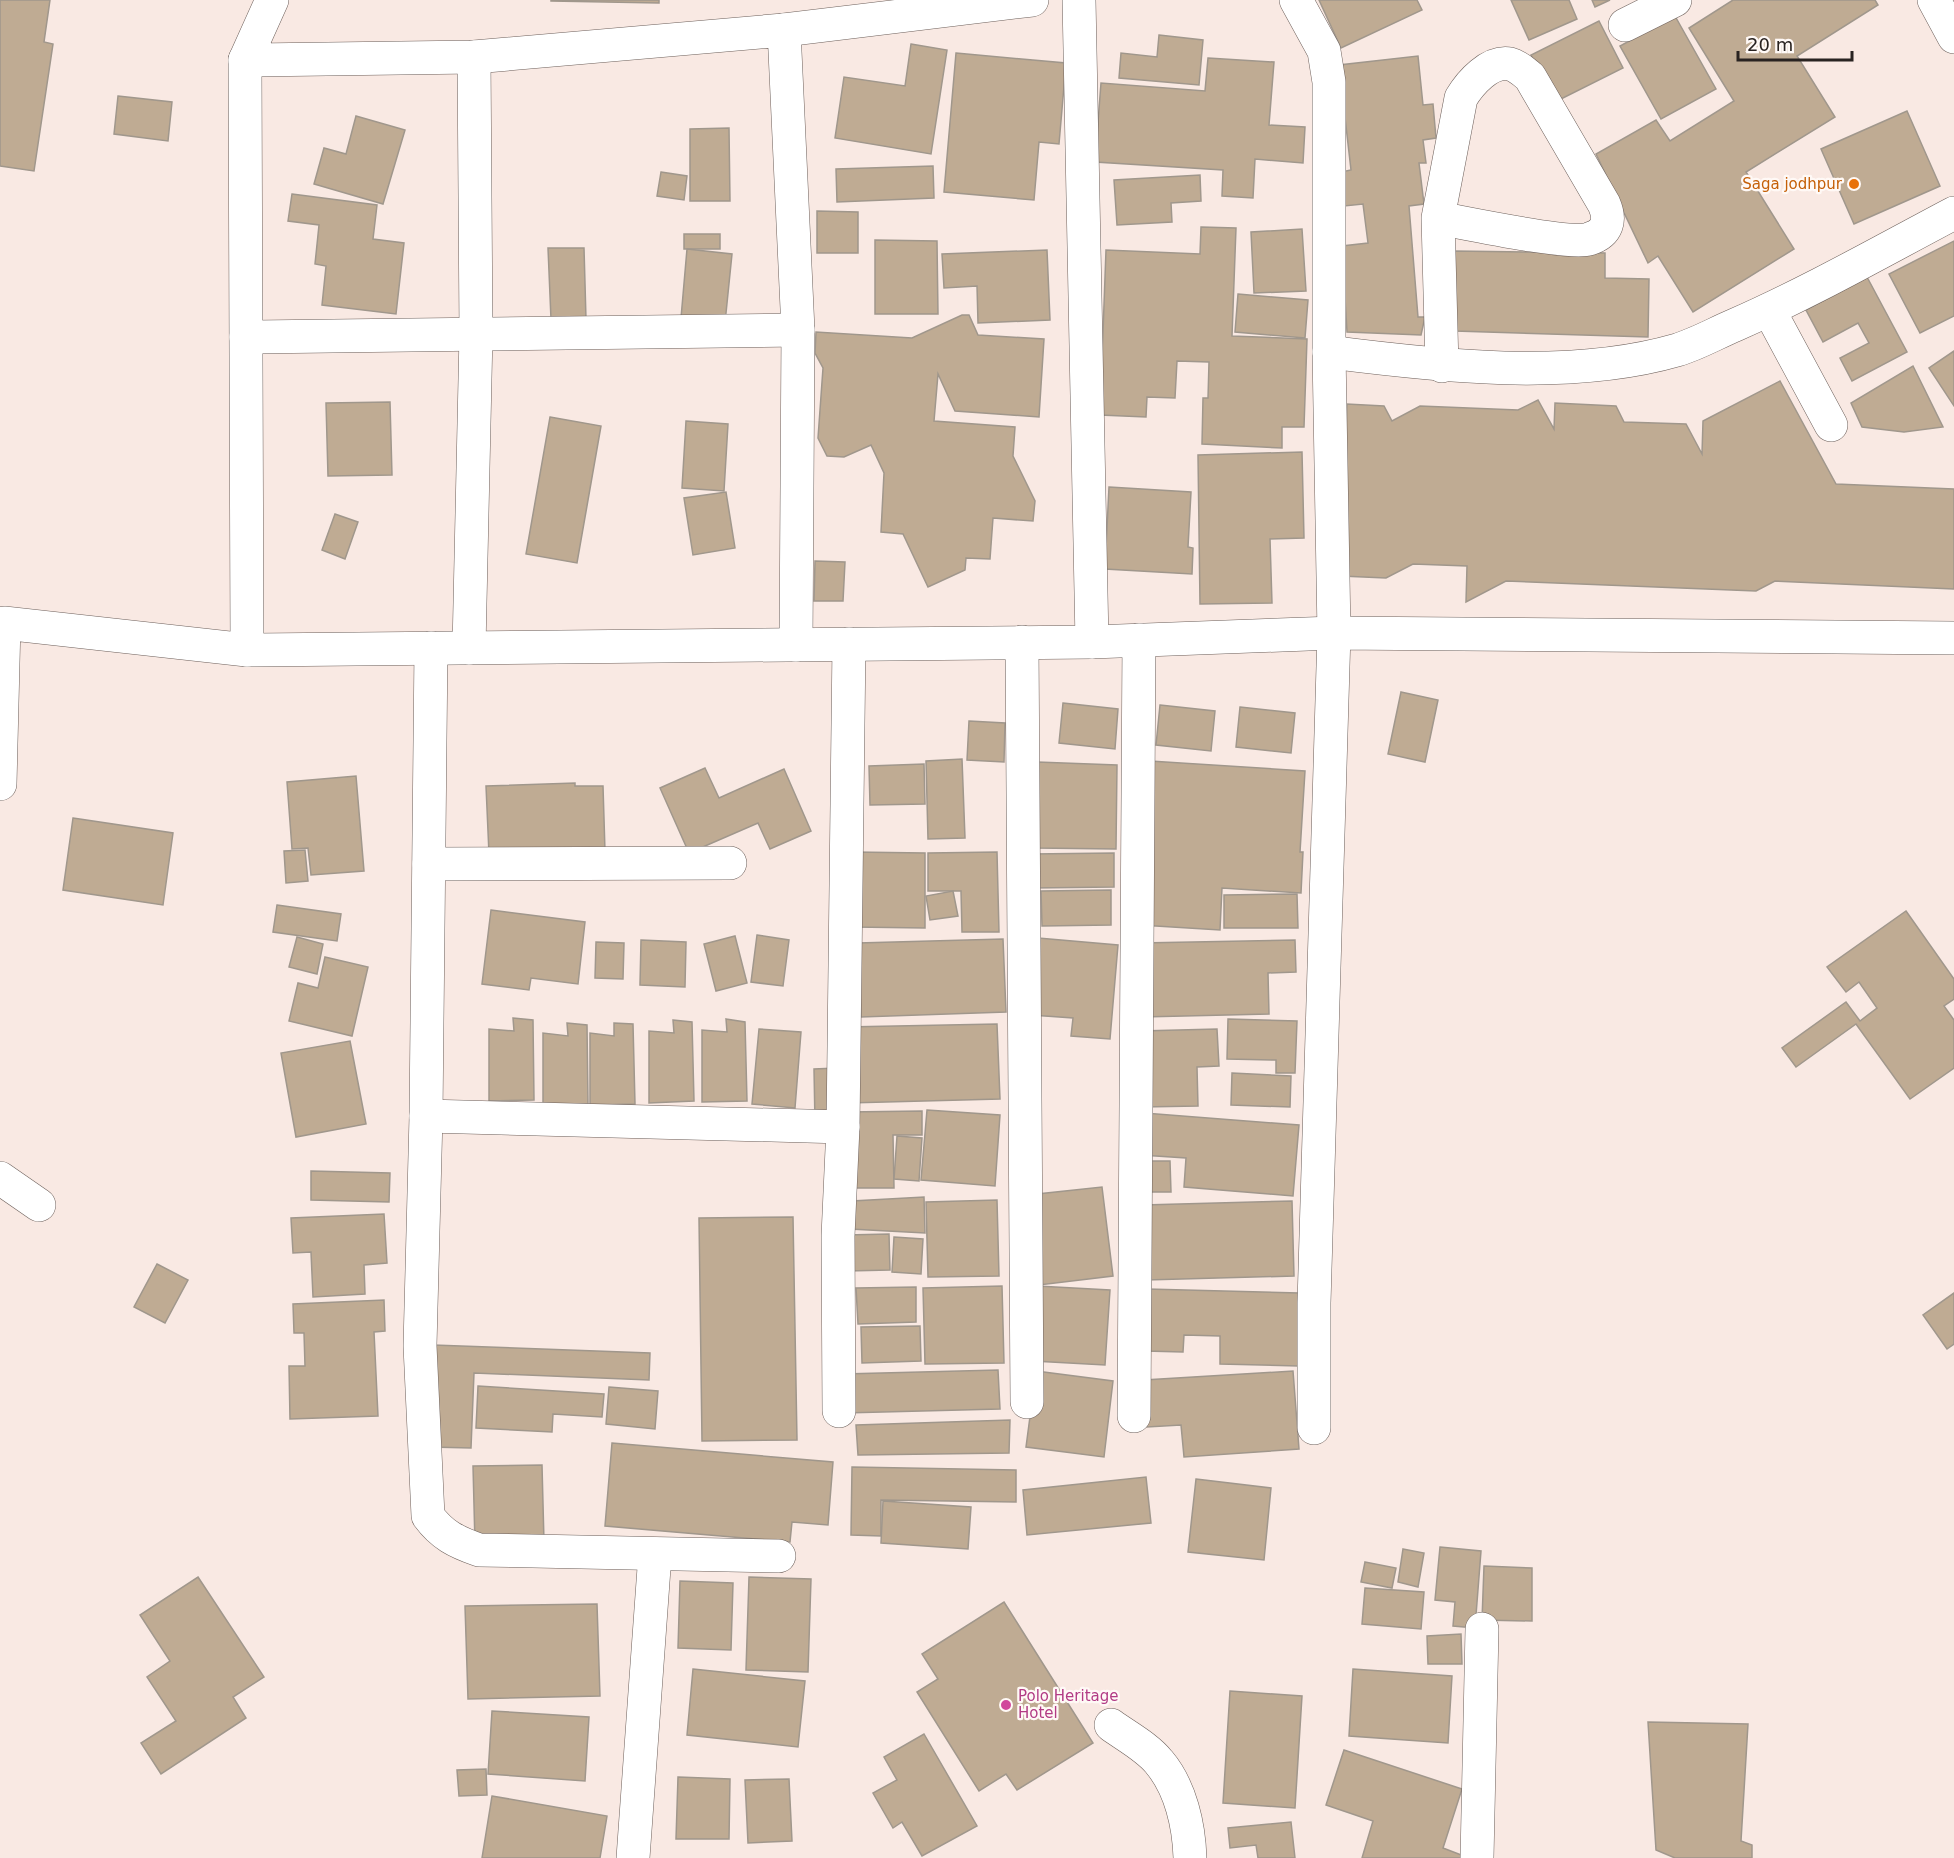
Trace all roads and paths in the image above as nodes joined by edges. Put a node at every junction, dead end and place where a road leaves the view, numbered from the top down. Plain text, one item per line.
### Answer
1 (273, 0) edge
2 (1032, 0) edge
3 (1079, 0) edge
4 (1296, 0) edge
5 (1676, 0) edge
6 (1934, 0) edge
7 (1625, 25) dead end
8 (784, 30) junction
9 (1954, 38) edge
10 (474, 57) junction
11 (245, 60) junction
12 (1954, 213) edge
13 (1438, 218) junction
14 (1769, 310) junction
15 (798, 330) junction
16 (476, 334) junction
17 (246, 337) junction
18 (1329, 352) junction
19 (1442, 366) junction
20 (1831, 425) dead end
21 (2, 623) edge
22 (1334, 633) junction
23 (1954, 638) edge
24 (1139, 640) junction
25 (1022, 642) junction
26 (1092, 642) junction
27 (849, 644) junction
28 (796, 645) junction
29 (431, 648) junction
30 (469, 648) junction
31 (247, 650) junction
32 (0, 784) edge
33 (730, 863) dead end
34 (429, 864) junction
35 (426, 1116) junction
36 (843, 1127) junction
37 (0, 1179) edge
38 (39, 1205) dead end
39 (1027, 1402) dead end
40 (839, 1411) dead end
41 (1134, 1416) dead end
42 (1314, 1428) dead end
43 (655, 1554) junction
44 (779, 1556) dead end
45 (1482, 1629) dead end
46 (1111, 1725) dead end
47 (633, 1858) edge
48 (1190, 1858) edge
49 (1477, 1858) edge

1 - 11 main road
2 - 8 main road
3 - 26 main road
4 - 18 main road
5 - 7 main road
6 - 9 main road
8 - 10 main road
8 - 15 main road
10 - 11 main road
10 - 16 main road
11 - 17 main road
12 - 14 main road
13 - 13 main road
13 - 19 main road
14 - 19 main road
14 - 20 main road
15 - 16 main road
15 - 28 main road
16 - 17 main road
16 - 30 main road
17 - 31 main road
18 - 19 main road
18 - 22 main road
21 - 31 main road
21 - 32 main road
22 - 23 main road
22 - 24 main road
22 - 42 main road
24 - 26 main road
24 - 41 main road
25 - 26 main road
25 - 27 main road
25 - 39 main road
27 - 28 main road
27 - 36 main road
28 - 30 main road
29 - 30 main road
29 - 31 main road
29 - 34 main road
33 - 34 main road
34 - 35 main road
35 - 36 main road
35 - 43 main road
36 - 40 main road
37 - 38 main road
43 - 44 main road
43 - 47 main road
45 - 49 main road
46 - 48 main road

